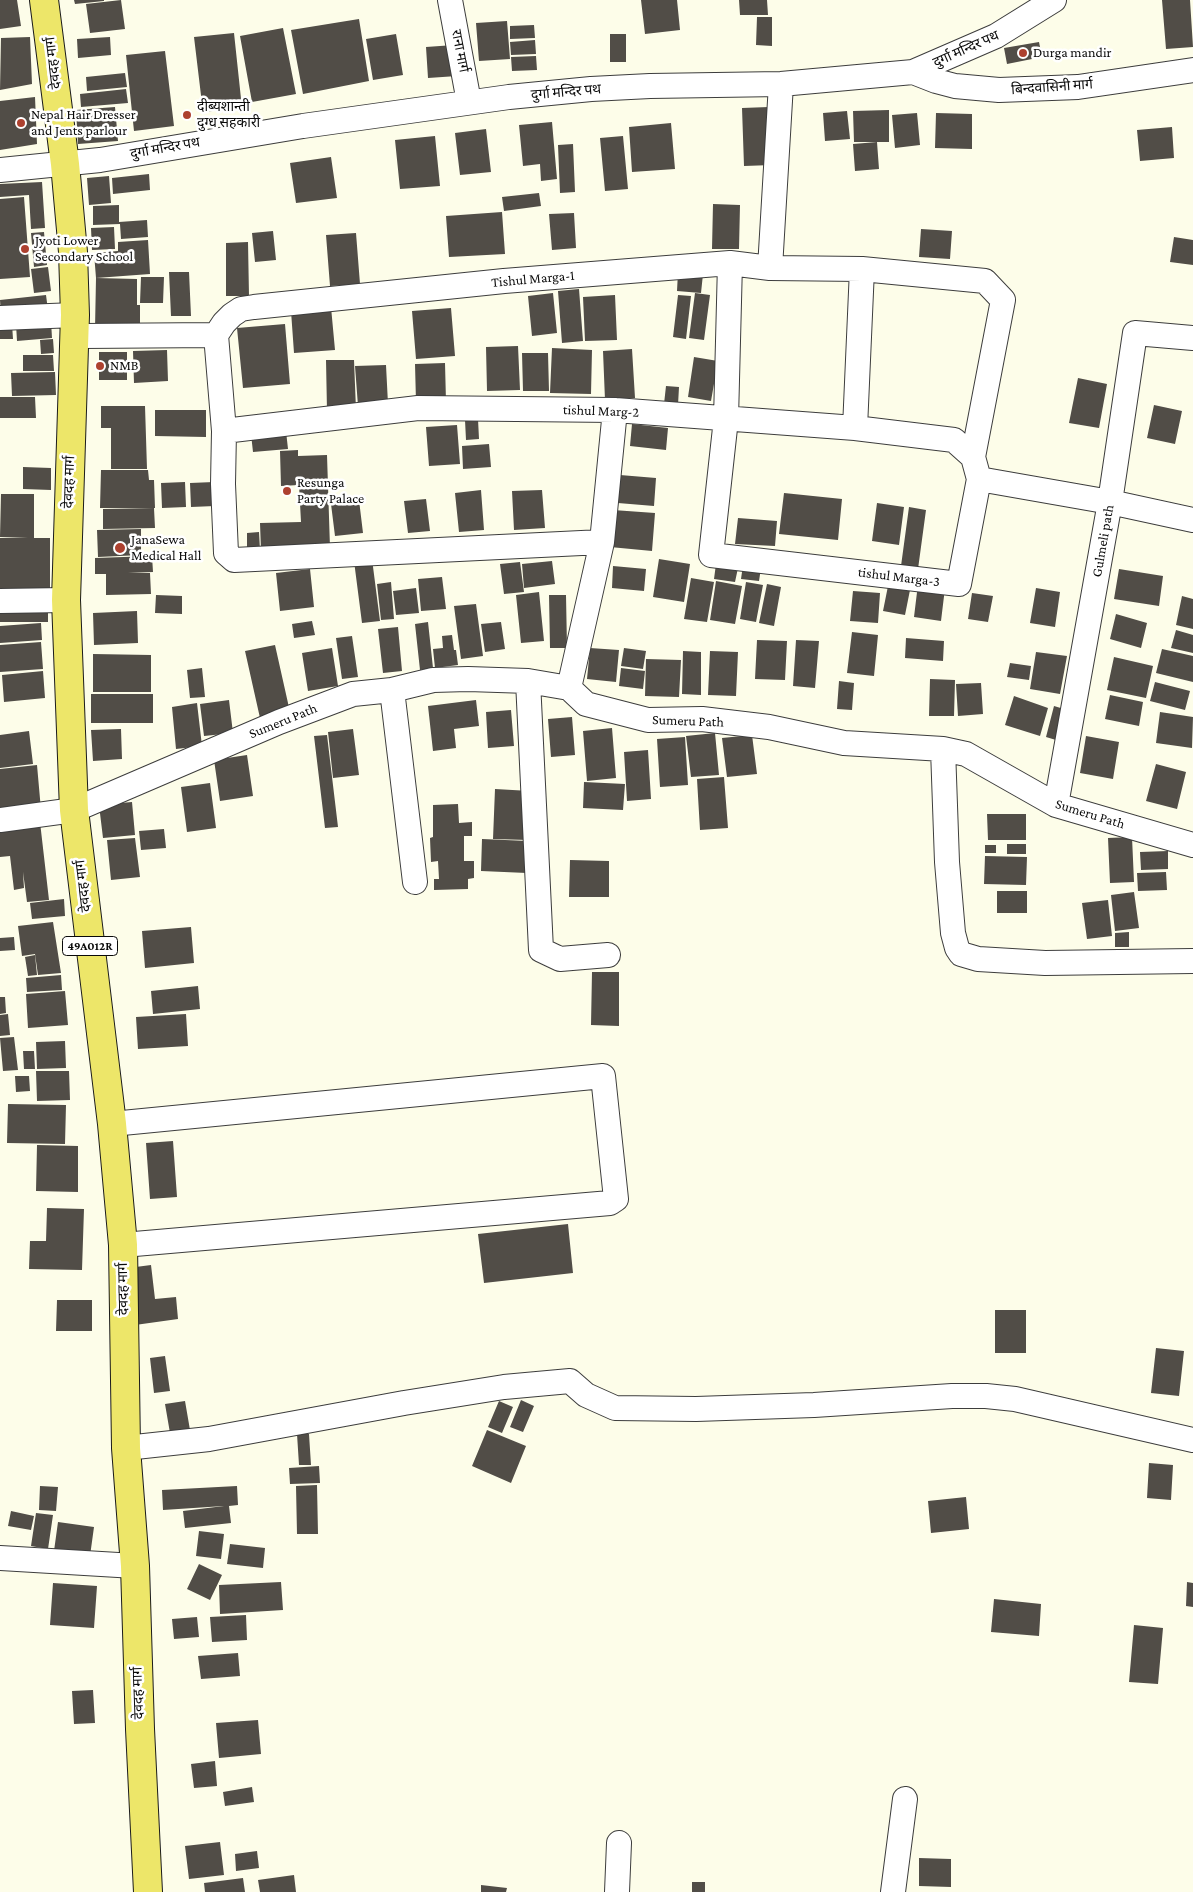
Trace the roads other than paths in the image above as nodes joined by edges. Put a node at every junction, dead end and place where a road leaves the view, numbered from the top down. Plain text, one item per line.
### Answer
1 (44, 0) edge
2 (450, 0) edge
3 (1054, 0) edge
4 (1193, 70) edge
5 (913, 72) junction
6 (780, 84) junction
7 (469, 102) junction
8 (65, 164) junction
9 (0, 170) edge
10 (730, 263) junction
11 (770, 268) junction
12 (862, 269) junction
13 (0, 318) edge
14 (75, 324) junction
15 (216, 335) junction
16 (1193, 338) edge
17 (615, 410) junction
18 (726, 419) junction
19 (855, 428) junction
20 (224, 431) junction
21 (976, 468) junction
22 (1110, 502) junction
23 (1193, 520) edge
24 (602, 542) junction
25 (66, 600) junction
26 (0, 601) edge
27 (528, 681) junction
28 (569, 688) junction
29 (392, 690) junction
30 (943, 748) junction
31 (1056, 805) junction
32 (74, 810) junction
33 (0, 820) edge
34 (1193, 845) edge
35 (415, 882) dead end
36 (608, 955) dead end
37 (1193, 961) edge
38 (112, 1124) junction
39 (123, 1245) junction
40 (1193, 1440) edge
41 (126, 1448) junction
42 (0, 1558) edge
43 (135, 1566) junction
44 (905, 1799) dead end
45 (619, 1843) dead end
46 (148, 1892) edge
47 (617, 1892) edge
48 (893, 1892) edge

1 - 8 main road, देवदह मार्ग / 49A012R
2 - 7 street, राना मार्ग
3 - 5 street, दुर्गा मन्दिर पथ
4 - 5 street, बिन्दवासिनी मार्ग
5 - 6 street, दुर्गा मन्दिर पथ
6 - 7 street, दुर्गा मन्दिर पथ
6 - 11 street
7 - 8 street, दुर्गा मन्दिर पथ
8 - 9 street, दुर्गा मन्दिर पथ
8 - 14 main road, देवदह मार्ग / 49A012R
10 - 11 street, Tishul Marga-1
10 - 15 street, Tishul Marga-1
10 - 18 street
11 - 12 street, Tishul Marga-1
12 - 19 street
12 - 21 street, Tishul Marga-1
13 - 14 street
14 - 15 street
14 - 25 main road, देवदह मार्ग / 49A012R
15 - 20 street
16 - 22 street, Gulmeli path
17 - 18 street, tishul Marg-2
17 - 20 street, tishul Marg-2
17 - 24 street
18 - 19 street, tishul Marg-2
18 - 21 street, tishul Marga-3
19 - 21 street, tishul Marg-2
20 - 24 street
21 - 22 street
22 - 23 street
22 - 31 street, Gulmeli path
24 - 28 street
25 - 26 street
25 - 32 main road, देवदह मार्ग / 49A012R
27 - 28 street, Sumeru Path
27 - 29 street, Sumeru Path
27 - 36 street
28 - 30 street, Sumeru Path
29 - 32 street, Sumeru Path
29 - 35 street
30 - 31 street, Sumeru Path
30 - 37 street
31 - 34 street, Sumeru Path
32 - 33 street, Sumeru Path
32 - 38 main road, देवदह मार्ग / 49A012R
38 - 39 main road, देवदह मार्ग / 49A012R
38 - 39 street
39 - 41 main road, देवदह मार्ग / 49A012R
40 - 41 street
41 - 43 main road, देवदह मार्ग / 49A012R
42 - 43 street
43 - 46 main road, देवदह मार्ग / 49A012R
44 - 48 street
45 - 47 street

